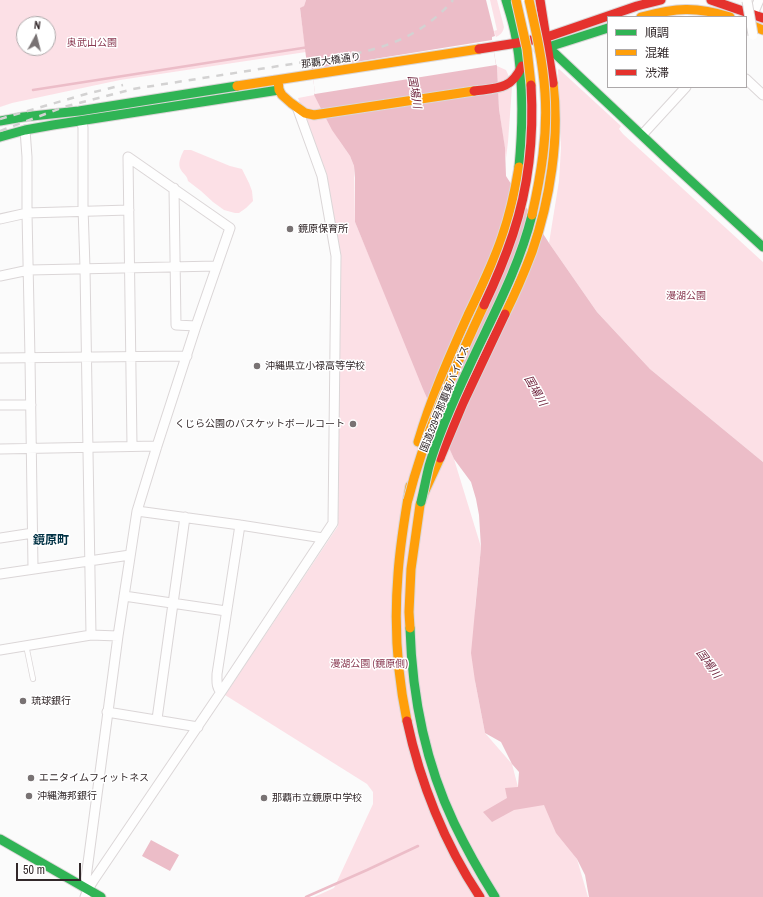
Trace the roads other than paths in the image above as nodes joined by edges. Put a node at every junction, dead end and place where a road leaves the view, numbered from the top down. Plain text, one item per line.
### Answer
1 (506, 0) edge
2 (516, 0) edge
3 (529, 0) edge
4 (540, 0) edge
5 (661, 0) edge
6 (711, 0) edge
7 (759, 0) edge
8 (747, 1) dead end
9 (753, 14) junction
10 (607, 16) edge
11 (608, 16) edge
12 (645, 16) edge
13 (726, 16) edge
14 (763, 18) edge
15 (747, 23) edge
16 (607, 28) edge
17 (763, 30) edge
18 (753, 35) dead end
19 (547, 37) junction
20 (517, 43) junction
21 (548, 47) junction
22 (520, 70) junction
23 (278, 80) junction
24 (747, 80) edge
25 (685, 88) edge
26 (279, 90) junction
27 (763, 95) edge
28 (296, 107) junction
29 (0, 121) edge
30 (82, 122) junction
31 (25, 130) junction
32 (0, 136) edge
33 (642, 136) junction
34 (174, 188) junction
35 (129, 210) junction
36 (83, 211) junction
37 (27, 213) junction
38 (0, 219) edge
39 (763, 247) edge
40 (217, 266) junction
41 (129, 267) junction
42 (174, 267) junction
43 (85, 268) junction
44 (28, 270) junction
45 (0, 276) edge
46 (196, 326) junction
47 (131, 356) junction
48 (187, 356) junction
49 (86, 357) junction
50 (0, 358) edge
51 (30, 358) junction
52 (0, 405) edge
53 (31, 405) junction
54 (132, 446) junction
55 (157, 446) junction
56 (88, 447) junction
57 (32, 448) junction
58 (0, 449) edge
59 (408, 500) junction
60 (421, 502) junction
61 (137, 511) junction
62 (186, 517) junction
63 (240, 525) junction
64 (33, 533) junction
65 (0, 538) edge
66 (323, 538) junction
67 (130, 555) junction
68 (89, 561) junction
69 (33, 568) junction
70 (0, 574) edge
71 (124, 596) junction
72 (174, 603) junction
73 (226, 611) junction
74 (90, 635) junction
75 (118, 636) junction
76 (26, 645) junction
77 (0, 650) edge
78 (33, 679) dead end
79 (221, 692) junction
80 (107, 712) junction
81 (157, 719) junction
82 (198, 726) junction
83 (0, 839) edge
84 (86, 893) edge
85 (101, 897) edge
86 (480, 897) edge
87 (495, 897) edge

1 - 20 main road
2 - 59 main road, 国道329号那覇東バイパス, bridge
3 - 60 main road, 国道329号那覇東バイパス, bridge
4 - 19 main road
5 - 11 main road, 那覇大橋通り
6 - 9 main road
7 - 9 street
8 - 18 street, bridge
9 - 14 main road
10 - 19 main road, 那覇大橋通り
12 - 13 main road
15 - 17 main road
16 - 21 main road
19 - 20 main road, 那覇大橋通り
19 - 21 main road
20 - 22 main road
20 - 23 main road, 那覇大橋通り
21 - 22 main road
21 - 33 main road
21 - 60 main road, bridge
22 - 28 main road
22 - 59 main road, bridge
23 - 26 main road
23 - 29 main road, 那覇大橋通り
24 - 27 street
25 - 33 street
26 - 28 main road
26 - 30 main road
28 - 66 street
30 - 31 main road
30 - 36 street
31 - 32 main road
31 - 37 street
33 - 39 main road
34 - 35 street
34 - 40 street
34 - 42 street
35 - 36 street
35 - 41 street
36 - 37 street
36 - 43 street
37 - 38 street
37 - 44 street
40 - 42 street
40 - 46 street
41 - 42 street
41 - 43 street
41 - 47 street
42 - 46 street
43 - 44 street
43 - 49 street
44 - 45 street
44 - 51 street
46 - 48 street
47 - 48 street
47 - 49 street
47 - 54 street
48 - 55 street
49 - 51 street
49 - 56 street
50 - 51 street
51 - 53 street
52 - 53 street
53 - 57 street
54 - 55 street
54 - 56 street
55 - 61 street
56 - 57 street
56 - 68 street
57 - 58 street
57 - 64 street
59 - 86 main road, 国道329号那覇東バイパス
60 - 87 main road, 国道329号那覇東バイパス
61 - 62 street
61 - 67 street
62 - 63 street
62 - 72 street
63 - 66 street
63 - 73 street
64 - 65 street
64 - 69 street
66 - 79 street
67 - 68 street
67 - 71 street
68 - 69 street
68 - 74 street
69 - 70 street
71 - 72 street
71 - 75 street
72 - 73 street
72 - 81 street
73 - 79 street
74 - 75 street
74 - 76 street
75 - 80 street
76 - 77 street
76 - 78 lane
79 - 82 street
80 - 81 street
80 - 84 street
81 - 82 street
82 - 84 street
83 - 84 main road
84 - 85 main road

